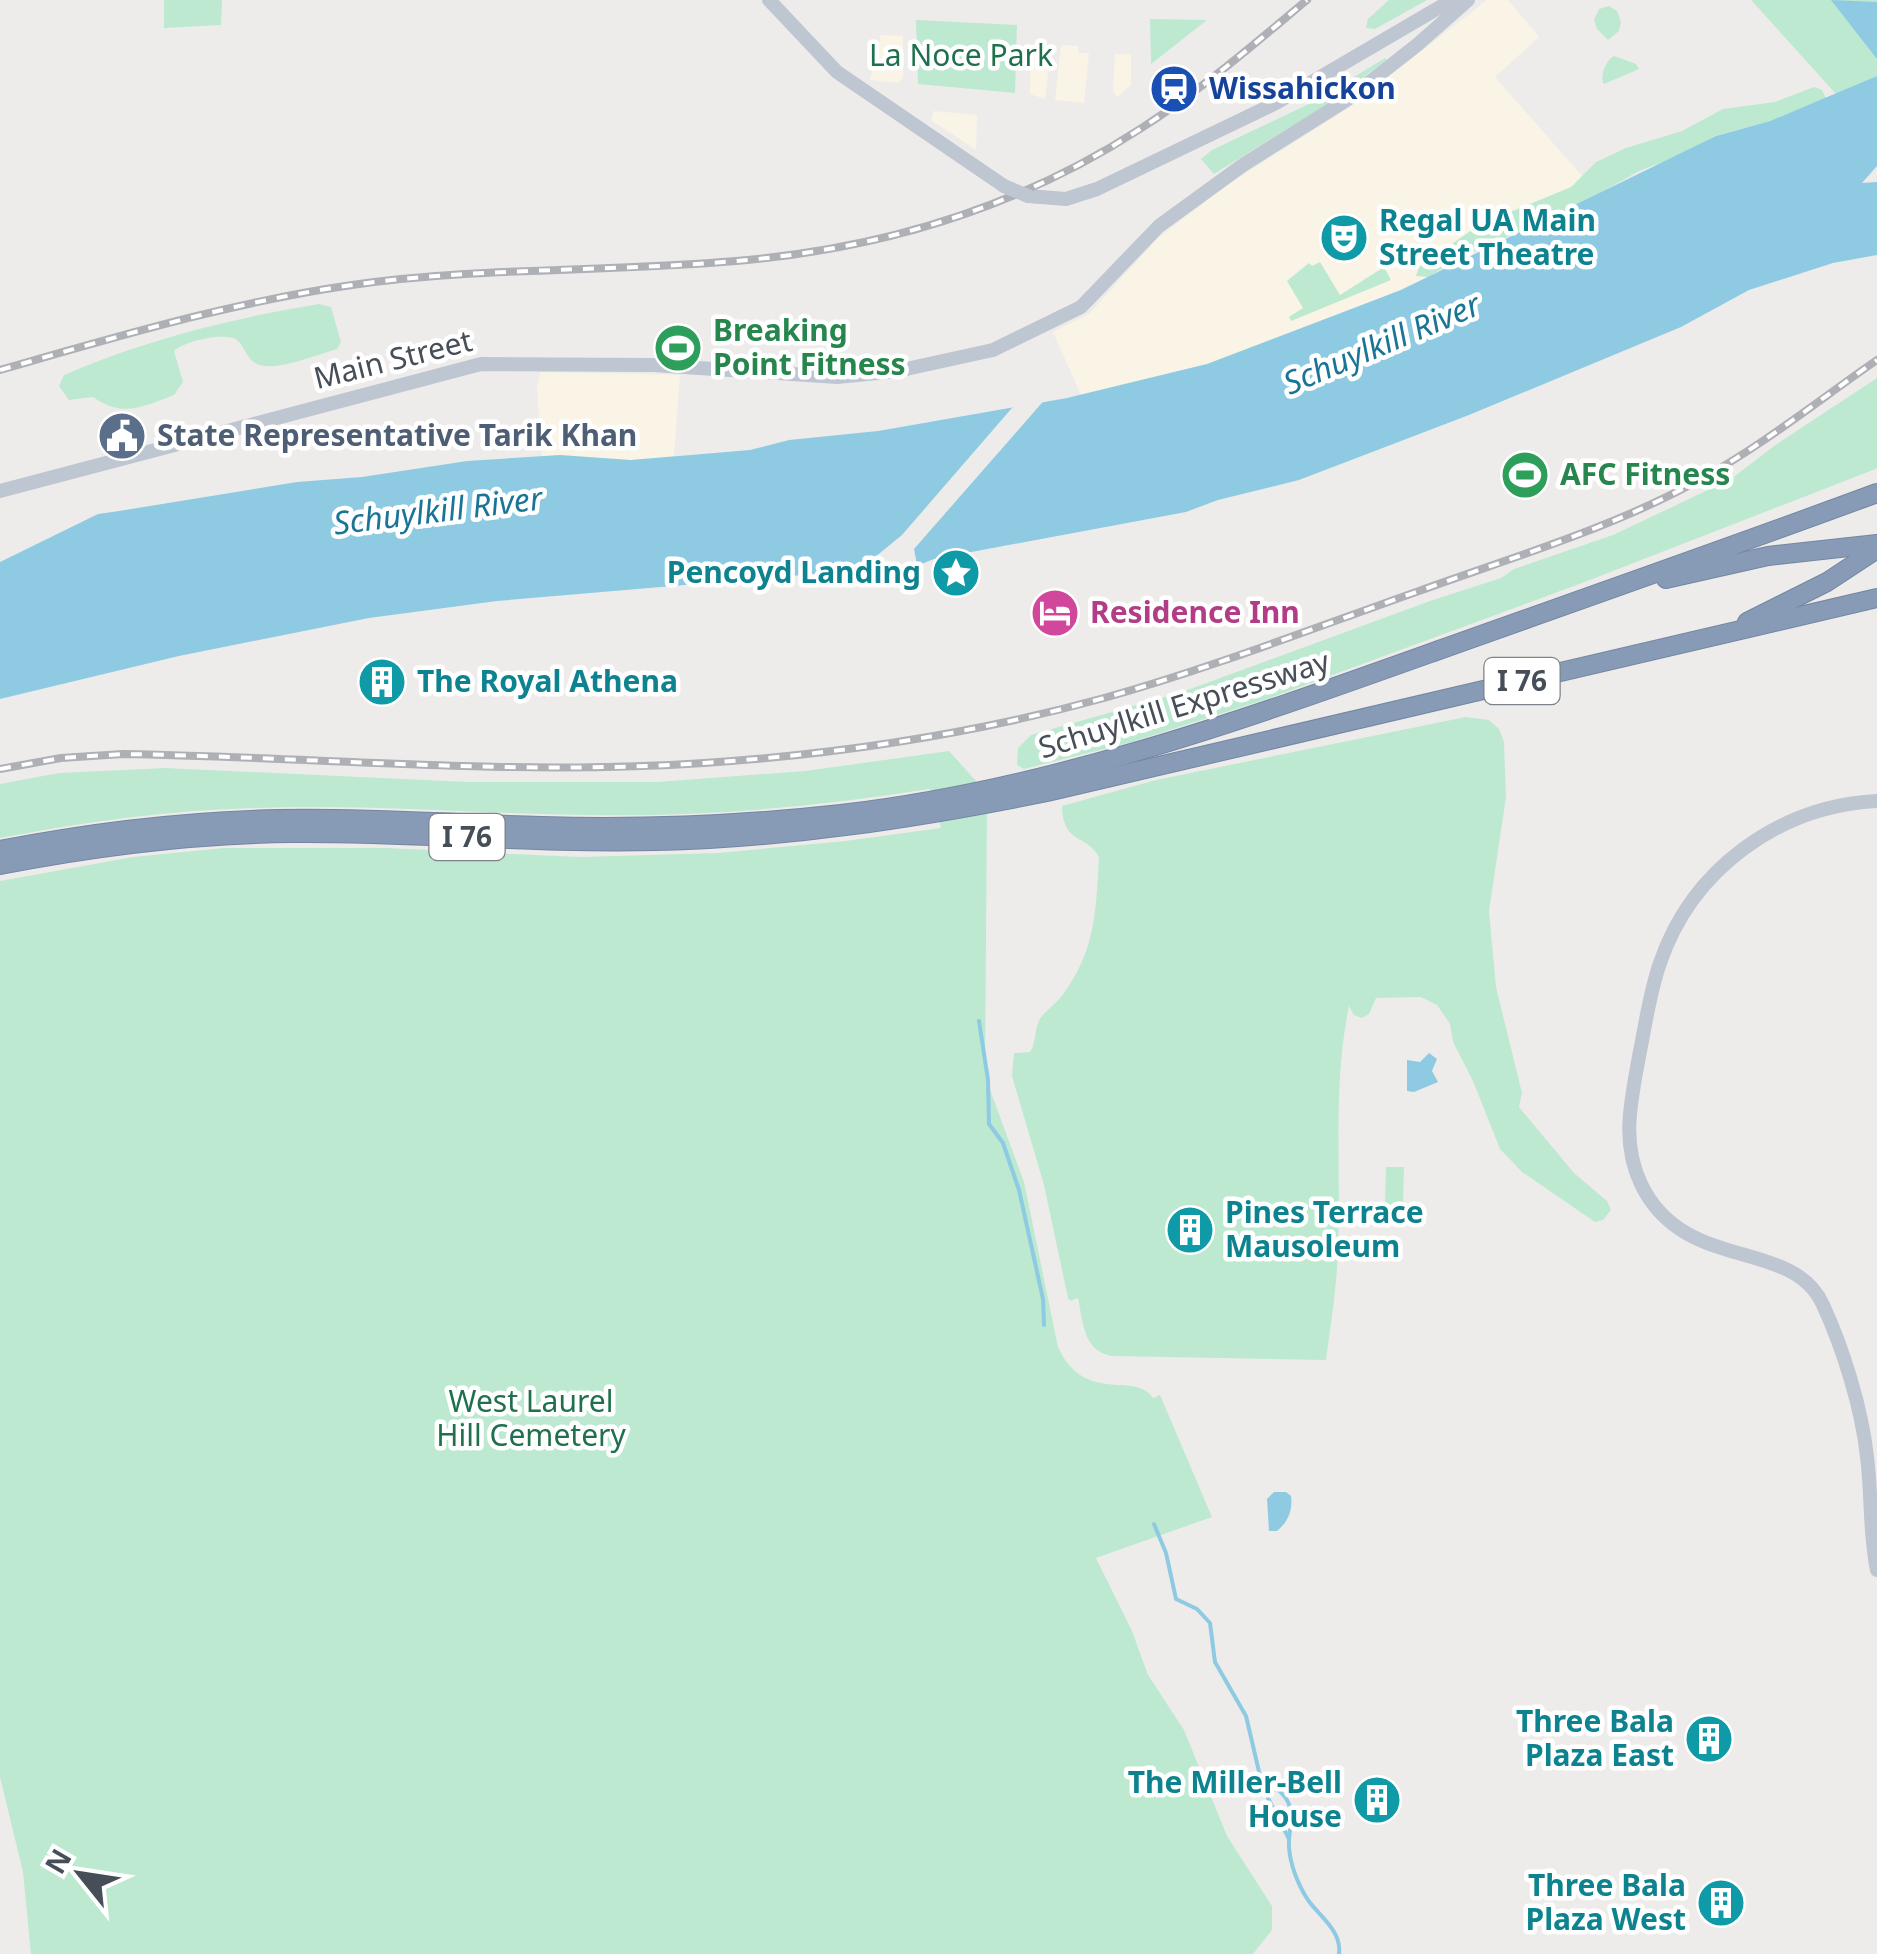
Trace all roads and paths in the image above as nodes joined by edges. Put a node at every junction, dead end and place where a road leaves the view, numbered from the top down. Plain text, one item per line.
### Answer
1 (769, 0) edge
2 (1452, 0) edge
3 (1468, 0) edge
4 (1877, 480) edge
5 (0, 491) edge
6 (1877, 493) edge
7 (1758, 536) junction
8 (1874, 549) edge
9 (1877, 598) edge
10 (1572, 602) junction
11 (1719, 635) junction
12 (1046, 785) junction
13 (1877, 801) edge
14 (933, 808) junction
15 (0, 850) edge
16 (0, 865) edge
17 (1877, 1570) edge

1 - 2 street, bridge
3 - 5 street, Main Street
4 - 7 highway
6 - 7 highway, Schuylkill Expressway / I 76
7 - 10 highway, Schuylkill Expressway / I 76
8 - 10 highway
8 - 11 highway
9 - 11 highway, Schuylkill Expressway / I 76
10 - 12 highway, Schuylkill Expressway / I 76
11 - 12 highway, Schuylkill Expressway / I 76
12 - 14 highway, Schuylkill Expressway / I 76
13 - 17 street
14 - 15 highway, Schuylkill Expressway / I 76
14 - 16 highway, Schuylkill Expressway / I 76

